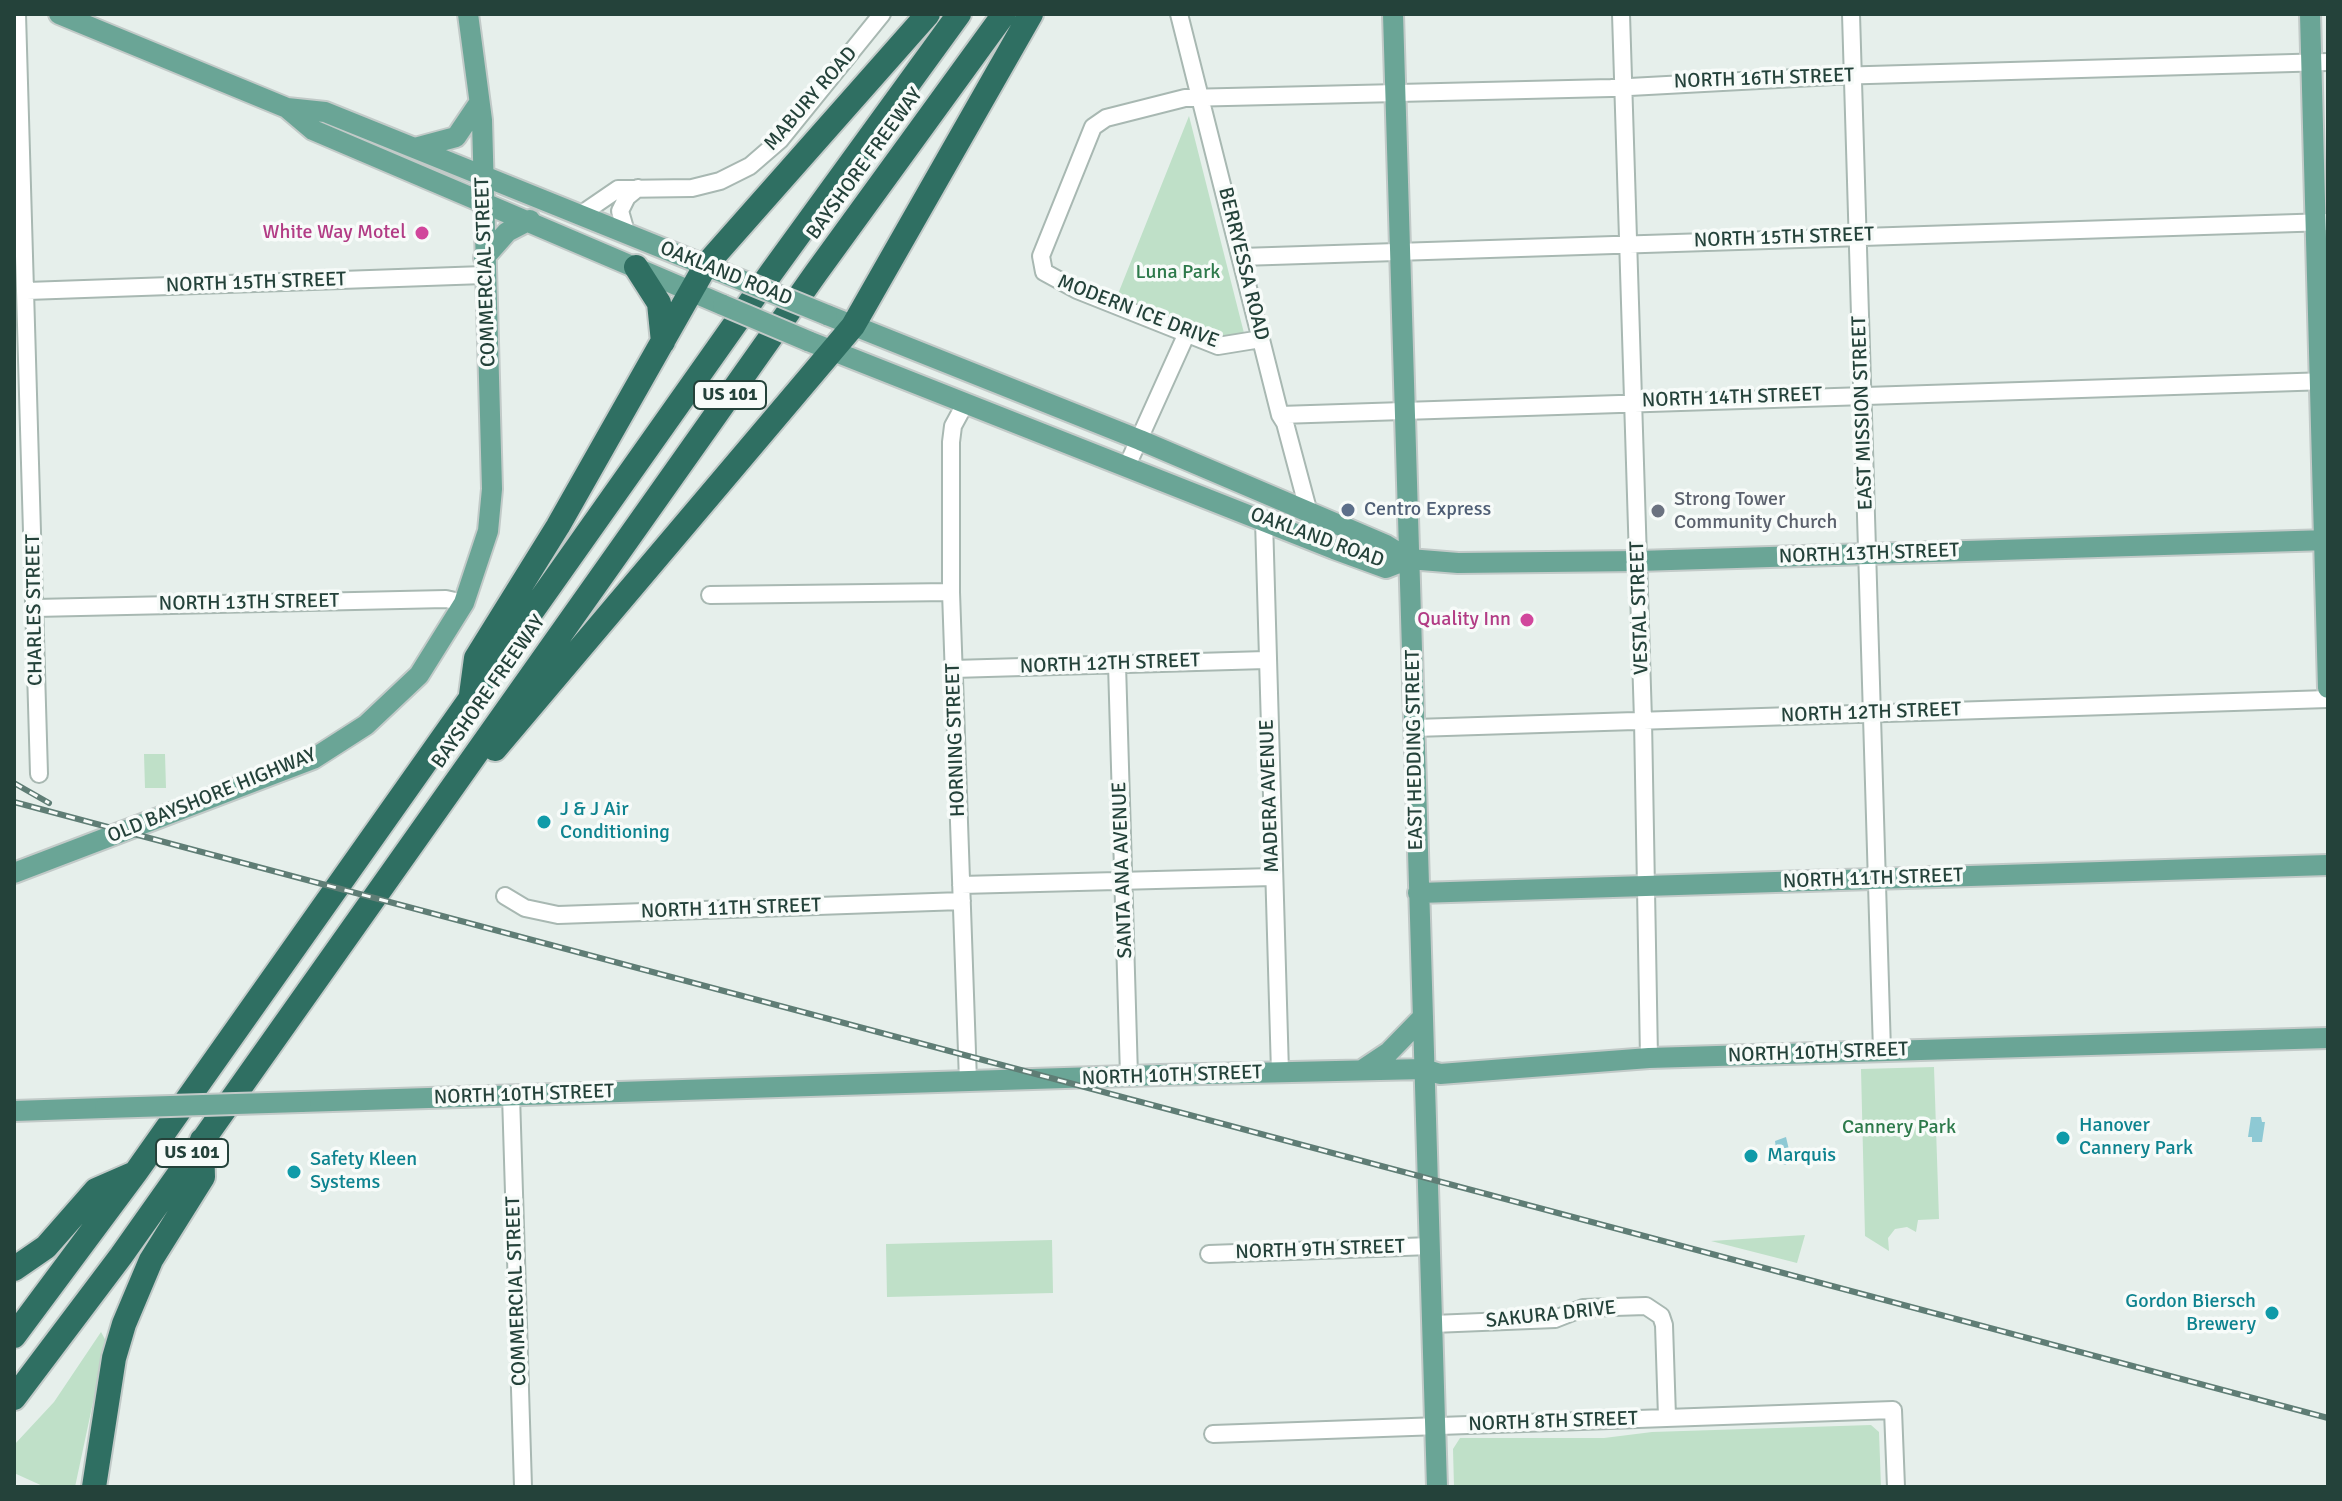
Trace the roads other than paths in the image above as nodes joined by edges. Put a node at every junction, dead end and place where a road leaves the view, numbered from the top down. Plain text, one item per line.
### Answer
1 (17, 14) edge
2 (59, 14) edge
3 (468, 14) edge
4 (882, 14) edge
5 (928, 14) edge
6 (959, 14) edge
7 (1004, 14) edge
8 (1031, 14) edge
9 (1179, 14) edge
10 (1393, 14) edge
11 (1621, 14) edge
12 (1851, 14) edge
13 (2310, 14) edge
14 (2320, 62) edge
15 (1853, 76) junction
16 (1622, 86) junction
17 (1394, 94) junction
18 (1201, 97) junction
19 (479, 103) junction
20 (287, 108) junction
21 (413, 148) junction
22 (483, 176) junction
23 (638, 188) junction
24 (484, 202) junction
25 (580, 215) junction
26 (530, 220) junction
27 (2322, 222) edge
28 (626, 232) junction
29 (1857, 236) junction
30 (1629, 243) junction
31 (1398, 251) junction
32 (1241, 257) junction
33 (484, 266) junction
34 (636, 267) junction
35 (713, 268) junction
36 (27, 291) junction
37 (697, 294) junction
38 (853, 326) junction
39 (1187, 333) junction
40 (1261, 339) junction
41 (663, 342) junction
42 (835, 350) junction
43 (2323, 381) edge
44 (1862, 394) junction
45 (966, 402) junction
46 (1633, 402) junction
47 (1402, 410) junction
48 (1280, 415) junction
49 (1140, 440) junction
50 (1127, 466) junction
51 (1309, 513) junction
52 (1264, 520) junction
53 (488, 531) joint
54 (2327, 540) edge
55 (1867, 554) junction
56 (1409, 559) junction
57 (1638, 561) junction
58 (951, 592) junction
59 (710, 595) dead end
60 (464, 603) junction
61 (35, 608) junction
62 (1266, 660) junction
63 (1117, 664) junction
64 (953, 669) junction
65 (2328, 688) edge
66 (471, 698) junction
67 (2328, 699) edge
68 (1872, 714) junction
69 (1643, 720) junction
70 (1415, 728) junction
71 (39, 774) dead end
72 (458, 777) junction
73 (2328, 865) edge
74 (14, 873) edge
75 (1273, 877) junction
76 (1876, 879) junction
77 (1123, 882) junction
78 (1646, 885) junction
79 (961, 893) junction
80 (1418, 893) junction
81 (505, 896) dead end
82 (1423, 1017) junction
83 (2328, 1038) edge
84 (1882, 1051) junction
85 (1649, 1058) junction
86 (1424, 1069) junction
87 (1362, 1070) junction
88 (1280, 1072) junction
89 (1129, 1076) junction
90 (968, 1081) junction
91 (511, 1095) junction
92 (14, 1111) edge
93 (202, 1140) junction
94 (136, 1172) junction
95 (1431, 1246) junction
96 (1209, 1254) dead end
97 (14, 1269) edge
98 (1433, 1324) junction
99 (14, 1336) edge
100 (14, 1398) edge
101 (1667, 1417) junction
102 (1436, 1427) junction
103 (1213, 1434) dead end
104 (94, 1487) edge
105 (523, 1487) edge
106 (1437, 1487) edge
107 (1896, 1487) edge

1 - 36 street, CHARLES STREET
2 - 20 main road, OAKLAND ROAD
3 - 19 main road, COMMERCIAL STREET
4 - 23 street, MABURY ROAD
5 - 35 highway
6 - 66 highway, BAYSHORE FREEWAY / US 101
7 - 72 highway, BAYSHORE FREEWAY / US 101
8 - 38 highway
9 - 18 street, BERRYESSA ROAD
10 - 17 main road, EAST HEDDING STREET
11 - 16 street, VESTAL STREET
12 - 15 street, EAST MISSION STREET
13 - 14 main road
14 - 15 street, NORTH 16TH STREET
14 - 27 main road
15 - 16 street, NORTH 16TH STREET
15 - 29 street, EAST MISSION STREET
16 - 17 street, NORTH 16TH STREET
16 - 30 street, VESTAL STREET
17 - 18 street, NORTH 16TH STREET
17 - 31 main road, EAST HEDDING STREET
18 - 32 street, BERRYESSA ROAD
18 - 39 street, MODERN ICE DRIVE
19 - 21 main road
19 - 22 main road, COMMERCIAL STREET
20 - 21 main road, OAKLAND ROAD
20 - 24 main road, OAKLAND ROAD
21 - 22 main road, OAKLAND ROAD
22 - 24 main road, COMMERCIAL STREET
22 - 25 main road, OAKLAND ROAD
23 - 25 street, MABURY ROAD
23 - 28 street
24 - 26 main road, OAKLAND ROAD
24 - 33 main road, COMMERCIAL STREET
25 - 28 main road, OAKLAND ROAD
26 - 33 main road
26 - 34 main road, OAKLAND ROAD
27 - 29 street, NORTH 15TH STREET
27 - 43 main road
28 - 35 main road, OAKLAND ROAD
29 - 30 street, NORTH 15TH STREET
29 - 44 street, EAST MISSION STREET
30 - 31 street, NORTH 15TH STREET
30 - 46 street, VESTAL STREET
31 - 32 street, NORTH 15TH STREET
31 - 47 main road, EAST HEDDING STREET
32 - 40 street, BERRYESSA ROAD
33 - 36 street, NORTH 15TH STREET
33 - 53 main road, COMMERCIAL STREET
34 - 37 main road, OAKLAND ROAD
34 - 41 highway
35 - 37 highway
35 - 38 main road, OAKLAND ROAD, bridge
36 - 61 street, CHARLES STREET
37 - 41 highway
37 - 42 main road, OAKLAND ROAD, bridge
38 - 42 highway
38 - 49 main road, OAKLAND ROAD
39 - 40 street, MODERN ICE DRIVE
39 - 49 street
40 - 48 street, BERRYESSA ROAD
41 - 66 highway
42 - 45 main road, OAKLAND ROAD
42 - 72 highway
43 - 44 street, NORTH 14TH STREET
43 - 54 main road
44 - 46 street, NORTH 14TH STREET
44 - 55 street, EAST MISSION STREET
45 - 50 main road, OAKLAND ROAD
45 - 58 street, HORNING STREET
46 - 47 street, NORTH 14TH STREET
46 - 57 street, VESTAL STREET
47 - 48 street, NORTH 14TH STREET
47 - 56 main road, EAST HEDDING STREET
48 - 51 street, BERRYESSA ROAD
49 - 50 street
49 - 51 main road, OAKLAND ROAD
50 - 52 main road, OAKLAND ROAD
51 - 56 main road, OAKLAND ROAD
52 - 56 main road, OAKLAND ROAD
52 - 62 street, MADERA AVENUE
53 - 60 main road, OLD BAYSHORE HIGHWAY
54 - 55 main road, NORTH 13TH STREET
54 - 65 main road
55 - 57 main road, NORTH 13TH STREET
55 - 68 street, EAST MISSION STREET
56 - 57 main road, NORTH 13TH STREET
56 - 70 main road, EAST HEDDING STREET
57 - 69 street, VESTAL STREET
58 - 59 street
58 - 64 street, HORNING STREET
60 - 61 street, NORTH 13TH STREET
60 - 74 main road, OLD BAYSHORE HIGHWAY
61 - 71 street, CHARLES STREET
62 - 63 street, NORTH 12TH STREET
62 - 75 street, MADERA AVENUE
63 - 64 street, NORTH 12TH STREET
63 - 77 street, SANTA ANA AVENUE
64 - 79 street, HORNING STREET
66 - 94 highway, BAYSHORE FREEWAY / US 101
67 - 68 street, NORTH 12TH STREET
68 - 69 street, NORTH 12TH STREET
68 - 76 street, EAST MISSION STREET
69 - 70 street, NORTH 12TH STREET
69 - 78 street, VESTAL STREET
70 - 80 main road, EAST HEDDING STREET
72 - 93 highway, BAYSHORE FREEWAY / US 101
73 - 76 main road, NORTH 11TH STREET
75 - 77 street, NORTH 11TH STREET
75 - 88 street, MADERA AVENUE
76 - 78 main road, NORTH 11TH STREET
76 - 84 street, EAST MISSION STREET
77 - 79 street, NORTH 11TH STREET
77 - 89 street, SANTA ANA AVENUE
78 - 80 main road, NORTH 11TH STREET
78 - 85 street, VESTAL STREET
79 - 81 street, NORTH 11TH STREET
79 - 90 street, HORNING STREET
80 - 82 main road, EAST HEDDING STREET
82 - 86 main road, EAST HEDDING STREET
82 - 87 main road
83 - 84 main road, NORTH 10TH STREET
84 - 85 main road, NORTH 10TH STREET
85 - 86 main road, NORTH 10TH STREET
86 - 87 main road, NORTH 10TH STREET
86 - 95 main road, EAST HEDDING STREET
87 - 88 main road, NORTH 10TH STREET
88 - 89 main road, NORTH 10TH STREET
89 - 90 main road, NORTH 10TH STREET
90 - 91 main road, NORTH 10TH STREET
91 - 92 main road, NORTH 10TH STREET, bridge
91 - 105 street, COMMERCIAL STREET
93 - 100 highway, BAYSHORE FREEWAY / US 101
93 - 104 highway
94 - 97 highway
94 - 99 highway, BAYSHORE FREEWAY / US 101
95 - 96 street, NORTH 9TH STREET
95 - 98 main road, EAST HEDDING STREET
98 - 101 street, SAKURA DRIVE
98 - 102 main road, EAST HEDDING STREET
101 - 102 street, NORTH 8TH STREET
101 - 107 street, NORTH 8TH STREET
102 - 103 street, NORTH 8TH STREET
102 - 106 main road, EAST HEDDING STREET

